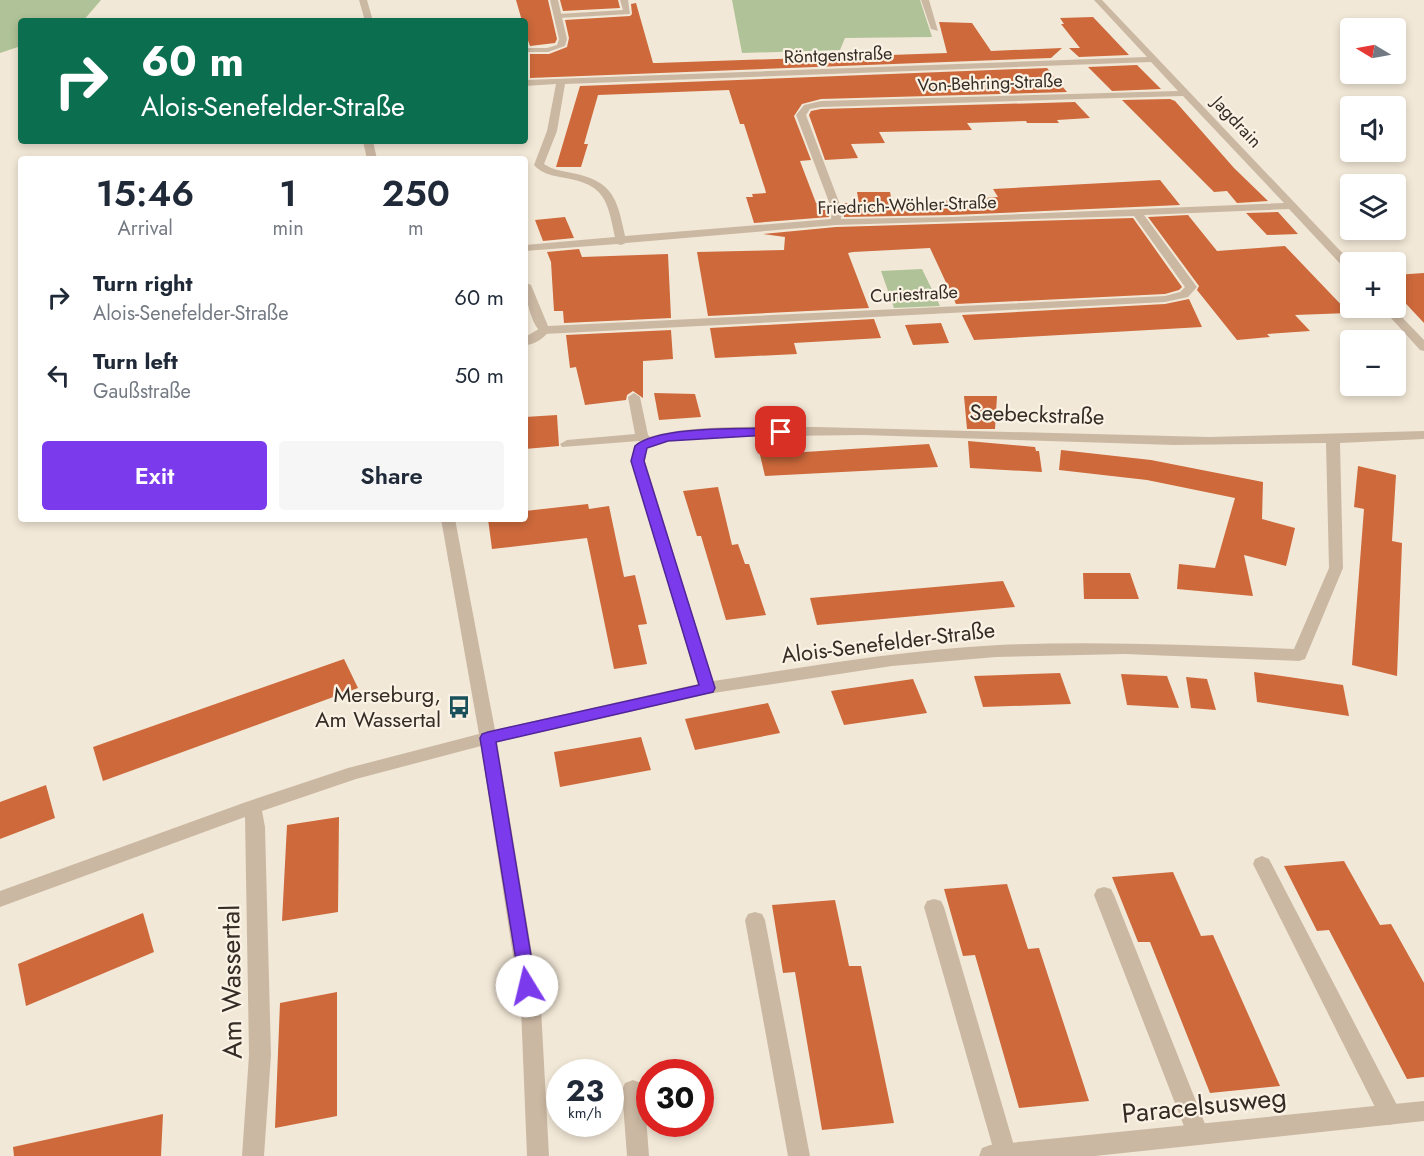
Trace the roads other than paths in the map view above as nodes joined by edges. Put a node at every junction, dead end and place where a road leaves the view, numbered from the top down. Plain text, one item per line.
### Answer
1 (363, 0) edge
2 (554, 0) edge
3 (624, 0) edge
4 (925, 0) edge
5 (1098, 0) edge
6 (558, 16) junction
7 (368, 18) edge
8 (935, 30) dead end
9 (528, 50) edge
10 (1153, 59) junction
11 (561, 82) junction
12 (528, 83) edge
13 (1185, 93) junction
14 (1291, 206) junction
15 (1137, 213) junction
16 (836, 222) junction
17 (621, 242) junction
18 (528, 248) edge
19 (1340, 257) edge
20 (528, 292) edge
21 (1396, 318) edge
22 (544, 330) junction
23 (528, 341) edge
24 (1424, 347) edge
25 (634, 397) dead end
26 (1424, 435) edge
27 (1334, 439) junction
28 (646, 440) junction
29 (567, 444) dead end
30 (449, 522) edge
31 (708, 688) junction
32 (488, 738) junction
33 (252, 807) junction
34 (1262, 864) dead end
35 (1104, 895) dead end
36 (0, 899) edge
37 (934, 907) dead end
38 (755, 920) dead end
39 (633, 1090) dead end
40 (1424, 1111) edge
41 (1390, 1114) junction
42 (1198, 1134) junction
43 (998, 1155) edge
44 (253, 1156) edge
45 (538, 1156) edge
46 (638, 1156) edge
47 (799, 1156) edge

1 - 7 street
2 - 6 street
3 - 6 street
4 - 8 street
5 - 10 street, Jagdrain
6 - 9 street
10 - 11 street, Röntgenstraße
10 - 13 street, Jagdrain
11 - 12 street, Röntgenstraße
11 - 17 street
13 - 14 street, Jagdrain
13 - 16 street, Von-Behring-Straße
14 - 15 street, Friedrich-Wöhler-Straße
14 - 19 street, Jagdrain
15 - 16 street, Friedrich-Wöhler-Straße
15 - 22 street, Curiestraße
16 - 17 street, Friedrich-Wöhler-Straße
17 - 18 street, Friedrich-Wöhler-Straße
20 - 22 street
21 - 24 street
22 - 23 street, Curiestraße
25 - 28 street
26 - 27 street, Seebeckstraße
27 - 28 street, Seebeckstraße
27 - 31 street, Alois-Senefelder-Straße
28 - 29 street, Seebeckstraße
28 - 31 street
30 - 32 street
31 - 32 street, Alois-Senefelder-Straße
32 - 33 street
32 - 45 street
33 - 36 street
33 - 44 street, Am Wassertal
34 - 41 street
35 - 42 street
37 - 43 street
38 - 47 street
39 - 46 street
40 - 41 street, Paracelsusweg
41 - 42 street, Paracelsusweg
42 - 43 street, Paracelsusweg

